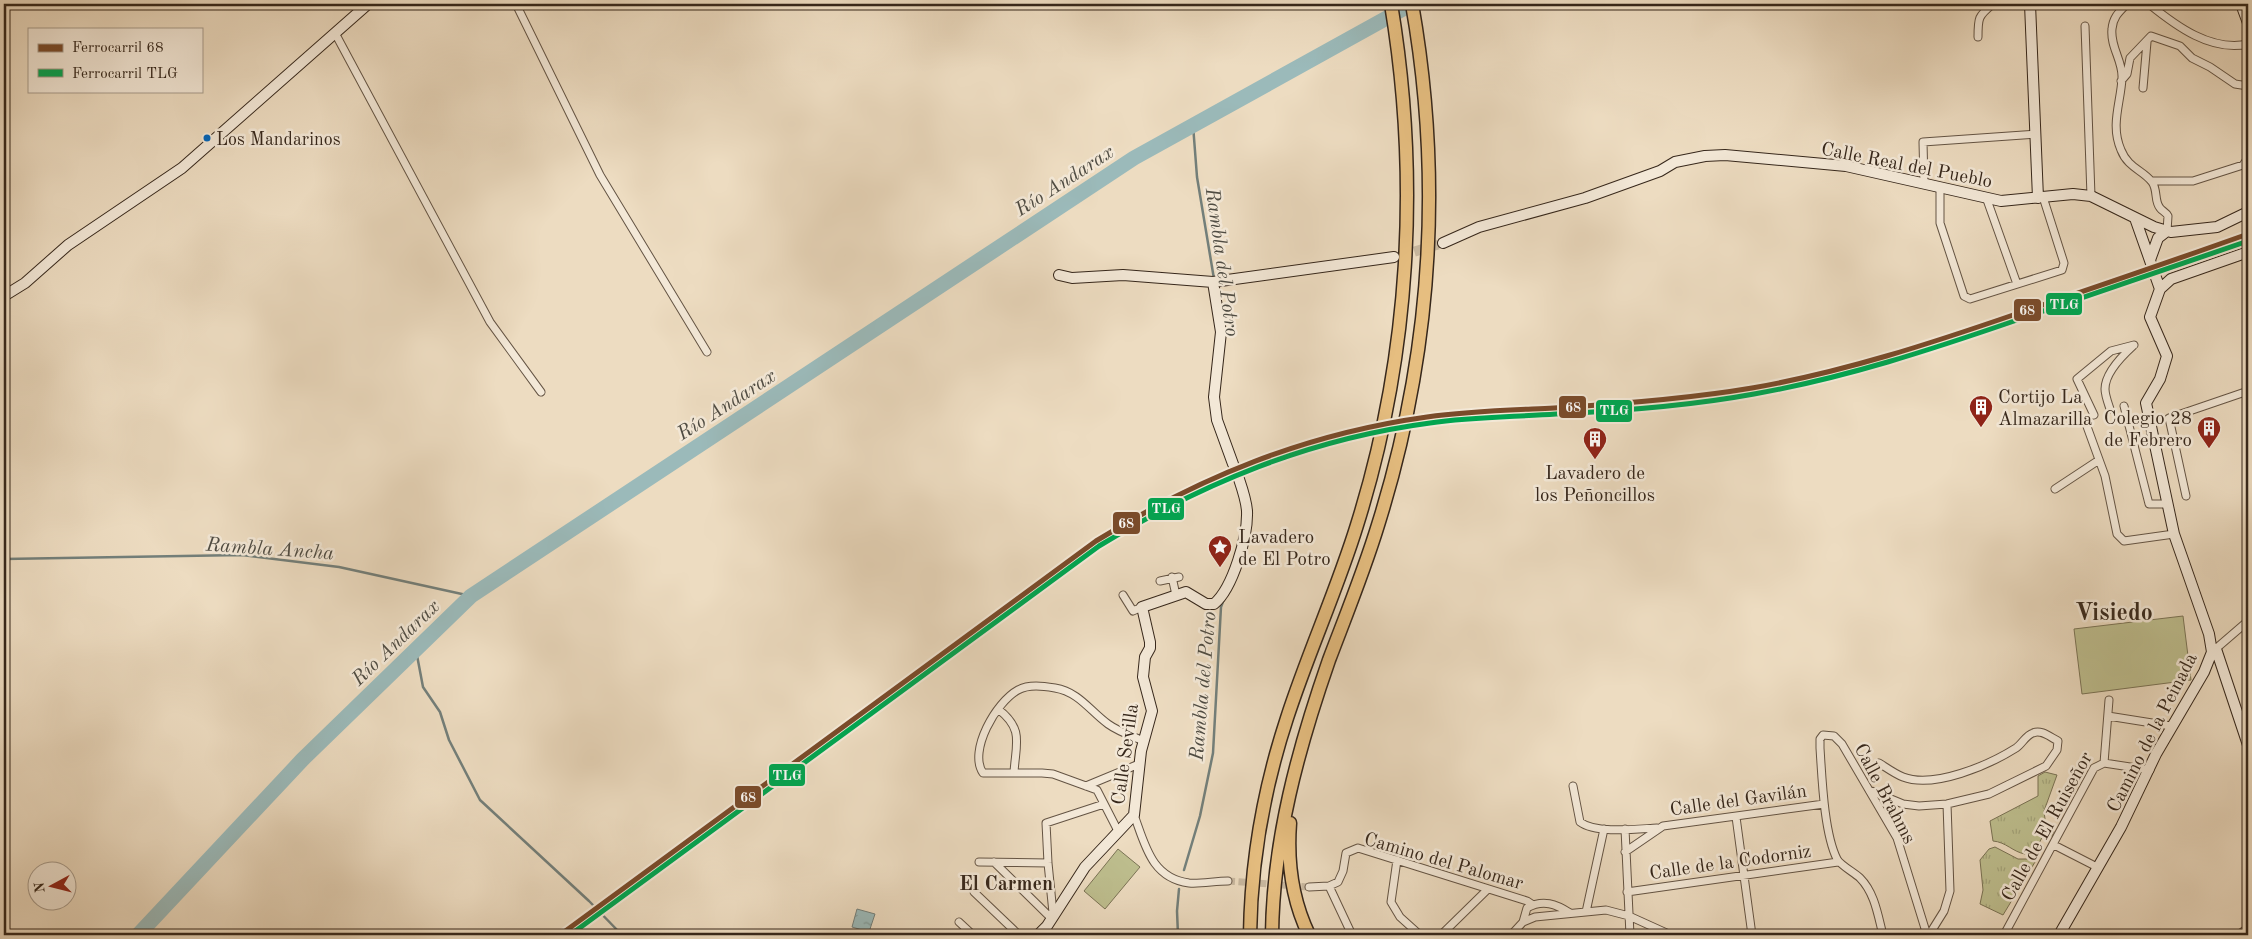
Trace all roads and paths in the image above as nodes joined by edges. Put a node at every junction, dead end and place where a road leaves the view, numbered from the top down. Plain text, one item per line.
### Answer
1 (368, 4) edge
2 (516, 4) edge
3 (1391, 4) edge
4 (1412, 4) edge
5 (1993, 4) edge
6 (2030, 4) edge
7 (2127, 4) edge
8 (2148, 4) edge
9 (2241, 4) edge
10 (2248, 23) edge
11 (2085, 26) dead end
12 (335, 33) junction
13 (1978, 37) dead end
14 (2147, 39) junction
15 (2248, 44) edge
16 (2121, 81) junction
17 (2248, 86) edge
18 (2143, 88) dead end
19 (2036, 134) junction
20 (2248, 158) edge
21 (2152, 182) junction
22 (1924, 183) junction
23 (1940, 188) junction
24 (2091, 196) junction
25 (1986, 197) junction
26 (2041, 198) junction
27 (2248, 212) edge
28 (2135, 218) junction
29 (2154, 226) junction
30 (2167, 231) junction
31 (1443, 243) tunnel mouth
32 (2248, 252) edge
33 (2148, 255) junction
34 (1394, 258) tunnel mouth
35 (1059, 275) dead end
36 (1213, 282) junction
37 (2017, 284) junction
38 (2158, 284) junction
39 (4, 296) edge
40 (707, 352) dead end
41 (2248, 391) edge
42 (541, 392) dead end
43 (2124, 406) dead end
44 (2110, 409) dead end
45 (2094, 415) dead end
46 (2085, 421) dead end
47 (2099, 460) junction
48 (2055, 489) dead end
49 (2186, 496) dead end
50 (2167, 504) junction
51 (2174, 534) junction
52 (1160, 581) dead end
53 (1124, 595) dead end
54 (1176, 595) junction
55 (1142, 607) junction
56 (2248, 623) edge
57 (2214, 650) junction
58 (2109, 700) dead end
59 (998, 709) junction
60 (2108, 716) junction
61 (2245, 724) edge
62 (2171, 726) junction
63 (1144, 741) junction
64 (2248, 745) edge
65 (1879, 763) dead end
66 (2104, 763) junction
67 (1138, 764) junction
68 (2150, 770) junction
69 (1014, 772) junction
70 (1086, 786) junction
71 (1573, 786) dead end
72 (1868, 790) junction
73 (1289, 791) junction
74 (1104, 804) junction
75 (1824, 804) junction
76 (1947, 804) junction
77 (1134, 815) junction
78 (1736, 817) junction
79 (1657, 828) junction
80 (1604, 829) junction
81 (1625, 830) junction
82 (1118, 831) junction
83 (2054, 845) junction
84 (1625, 852) junction
85 (1397, 860) junction
86 (979, 862) dead end
87 (994, 862) junction
88 (1838, 862) junction
89 (1048, 863) junction
90 (2097, 867) junction
91 (1744, 876) junction
92 (1228, 881) tunnel mouth
93 (1329, 886) junction
94 (1309, 887) tunnel mouth
95 (1488, 889) junction
96 (974, 892) dead end
97 (1628, 892) junction
98 (1533, 905) junction
99 (1586, 912) junction
100 (1570, 913) junction
101 (1052, 915) junction
102 (1629, 916) junction
103 (959, 922) dead end
104 (1523, 922) junction
105 (2248, 928) edge
106 (973, 935) edge
107 (1019, 935) edge
108 (1038, 935) edge
109 (1250, 935) edge
110 (1272, 935) edge
111 (1309, 935) edge
112 (1352, 935) edge
113 (1420, 935) edge
114 (1441, 935) edge
115 (1511, 935) edge
116 (1630, 935) edge
117 (1671, 935) edge
118 (1752, 935) edge
119 (1883, 935) edge
120 (1928, 935) edge
121 (2004, 935) edge
122 (2059, 935) edge
123 (2238, 935) edge

1 - 12 street
2 - 40 street
3 - 109 highway
4 - 73 highway
5 - 13 street
6 - 19 street
7 - 16 street
8 - 15 street
9 - 10 street
11 - 24 street
12 - 39 street
12 - 42 street
14 - 16 street
14 - 17 street
14 - 18 street
16 - 21 street
19 - 22 street
19 - 26 street
20 - 21 street
21 - 30 street
22 - 23 street, Calle Real del Pueblo
22 - 31 street, Calle Real del Pueblo
23 - 25 street, Calle Real del Pueblo
23 - 37 street
24 - 26 street, Calle Real del Pueblo
24 - 28 street, Calle Real del Pueblo
25 - 26 street, Calle Real del Pueblo
25 - 37 street
26 - 37 street
27 - 30 street, Calle Real del Pueblo
28 - 29 street, Calle Real del Pueblo
28 - 33 street
29 - 30 street, Calle Real del Pueblo
29 - 33 street
30 - 33 street
32 - 38 street
33 - 38 street
34 - 36 street
35 - 36 street
36 - 54 street
38 - 50 street, Camino de la Peinada
41 - 49 street
43 - 50 street
44 - 45 street
46 - 47 street
47 - 48 street
47 - 51 street
50 - 51 street, Camino de la Peinada
51 - 57 street, Camino de la Peinada
52 - 54 street
53 - 55 street
54 - 55 street
55 - 63 street, Calle Sevilla
56 - 57 street
57 - 61 street
57 - 62 street, Camino de la Peinada
58 - 60 street, Calle de El Ruiseñor
59 - 63 street
59 - 69 street
59 - 69 street
60 - 62 street
60 - 66 street, Calle de El Ruiseñor
61 - 64 street
62 - 68 street, Camino de la Peinada
63 - 67 street, Calle Sevilla
65 - 76 street
66 - 68 street
66 - 83 street, Calle de El Ruiseñor
67 - 70 street
67 - 77 street, Calle Sevilla
68 - 90 street, Camino de la Peinada
69 - 70 street
70 - 74 street
71 - 80 street, Calle del Gavilán
72 - 75 street, Calle Brahms
72 - 76 street
72 - 120 street, Calle Brahms
73 - 110 highway
73 - 111 highway
74 - 82 street
74 - 89 street
75 - 78 street, Calle del Gavilán
75 - 88 street
76 - 120 street
77 - 82 street, Calle Sevilla
77 - 92 street
78 - 79 street, Calle del Gavilán
78 - 91 street
79 - 81 street, Calle del Gavilán
79 - 84 street, Calle del Gavilán
80 - 81 street, Calle del Gavilán
80 - 99 street
81 - 84 street
82 - 101 street, Calle Sevilla
83 - 90 street
83 - 121 street, Calle de El Ruiseñor
84 - 97 street
85 - 93 street, Camino del Palomar
85 - 95 street, Camino del Palomar
85 - 113 street
86 - 87 street
87 - 89 street
87 - 101 street
88 - 91 street, Calle de la Codorniz
88 - 119 street
89 - 101 street
90 - 122 street, Camino de la Peinada
91 - 97 street, Calle de la Codorniz
91 - 118 street
93 - 94 street
93 - 112 street
95 - 98 street, Camino del Palomar
95 - 114 street
96 - 107 street
97 - 102 street
98 - 100 street, Camino del Palomar
98 - 104 street, Camino del Palomar
99 - 100 street
99 - 102 street
100 - 104 street
101 - 108 street, Calle Sevilla
102 - 116 street
102 - 117 street
103 - 106 street
104 - 115 street, Camino del Palomar
105 - 123 street

